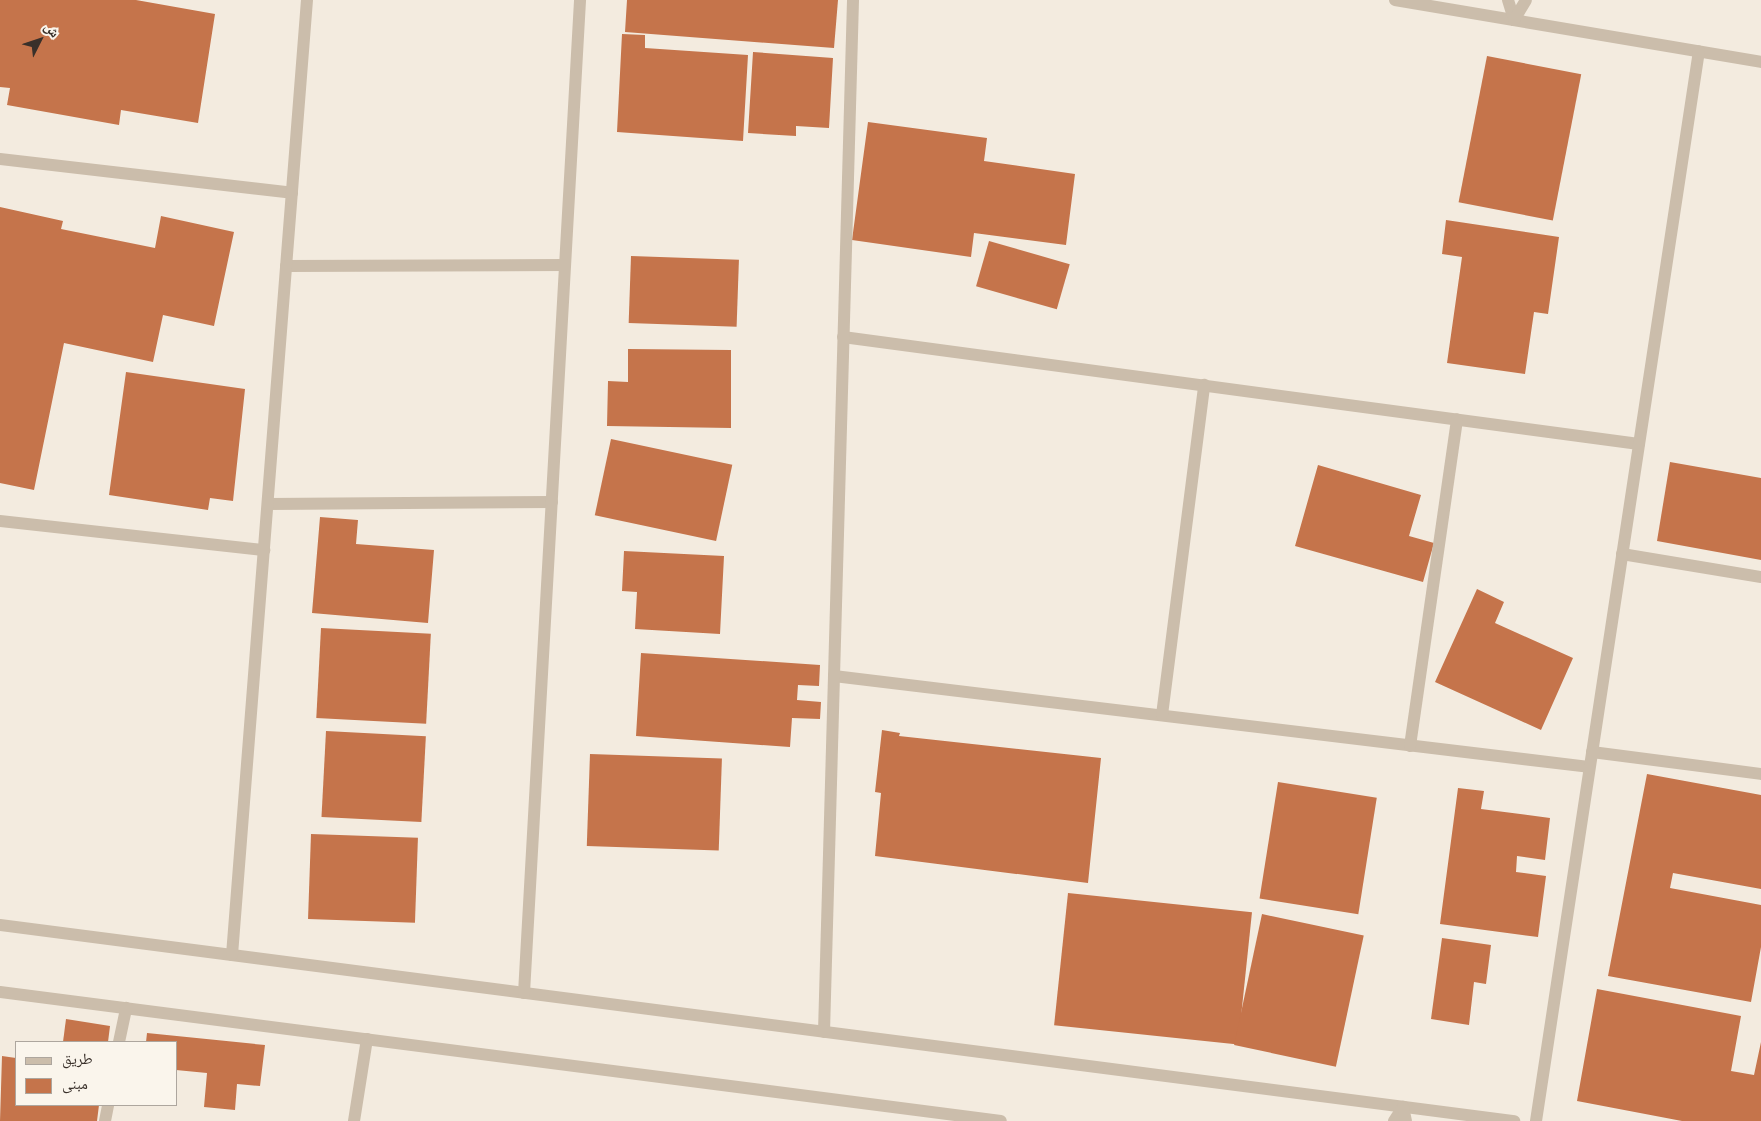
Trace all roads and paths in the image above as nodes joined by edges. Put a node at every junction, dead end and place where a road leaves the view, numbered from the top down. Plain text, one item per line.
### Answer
1 (307, 0) edge
2 (580, 0) edge
3 (853, 0) edge
4 (1395, 0) edge
5 (1508, 0) edge
6 (1526, 0) edge
7 (1514, 20) junction
8 (1699, 51) junction
9 (1761, 62) edge
10 (0, 159) edge
11 (292, 193) junction
12 (565, 265) junction
13 (286, 266) junction
14 (844, 337) junction
15 (1204, 385) junction
16 (1457, 419) junction
17 (1639, 444) junction
18 (552, 502) junction
19 (268, 504) junction
20 (0, 521) edge
21 (264, 550) junction
22 (1622, 554) junction
23 (1761, 577) edge
24 (834, 676) junction
25 (1162, 715) junction
26 (1410, 746) junction
27 (1592, 752) junction
28 (1590, 767) junction
29 (1761, 774) edge
30 (0, 925) edge
31 (232, 955) junction
32 (0, 992) edge
33 (524, 993) junction
34 (126, 1008) junction
35 (824, 1032) junction
36 (368, 1039) junction
37 (119, 1041) edge
38 (108, 1106) edge
39 (1403, 1107) junction
40 (105, 1121) edge
41 (354, 1121) edge
42 (1001, 1121) edge
43 (1394, 1121) edge
44 (1406, 1121) edge
45 (1514, 1121) edge
46 (1536, 1121) edge

1 - 11 street
2 - 12 street
3 - 14 street
4 - 7 street
5 - 7 street
6 - 7 street
7 - 8 street
8 - 9 street
8 - 17 street
10 - 11 street
11 - 13 street
12 - 13 street
12 - 18 street
13 - 19 street
14 - 15 street
14 - 24 street
15 - 16 street
15 - 25 street
16 - 17 street
16 - 26 street
17 - 22 street
18 - 19 street
18 - 33 street
19 - 21 street
20 - 21 street
21 - 31 street
22 - 23 street
22 - 27 street
24 - 25 street
24 - 35 street
25 - 26 street
26 - 28 street
27 - 28 street
27 - 29 street
28 - 46 street
30 - 31 street
31 - 33 street
32 - 34 street
33 - 35 street
34 - 36 street
34 - 37 street
35 - 39 street
36 - 41 street
36 - 42 street
38 - 40 street
39 - 43 street
39 - 44 street
39 - 45 street

